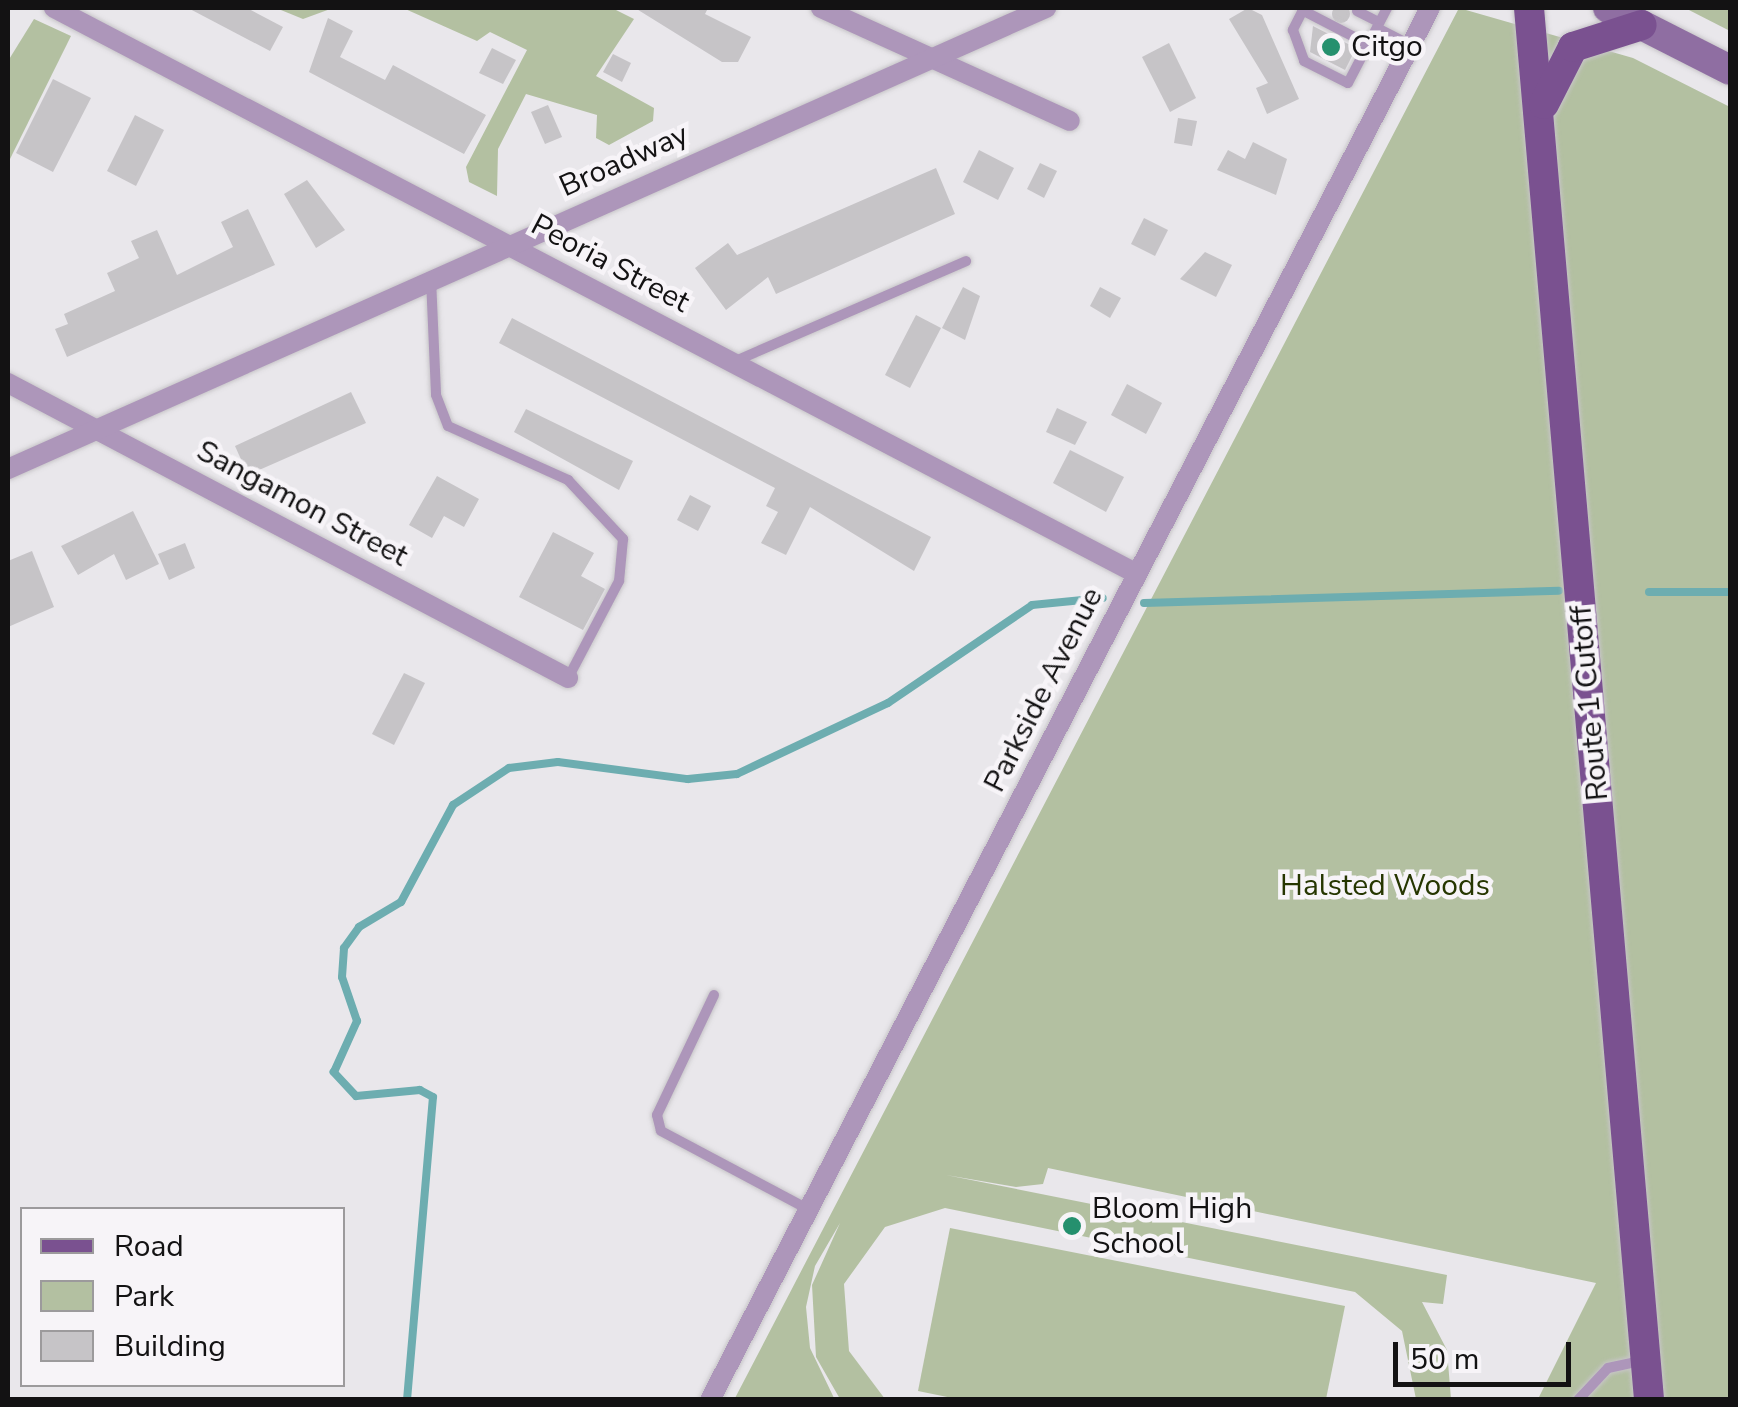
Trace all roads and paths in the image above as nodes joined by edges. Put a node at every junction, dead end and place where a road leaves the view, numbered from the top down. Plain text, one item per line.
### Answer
1 (54, 8) edge
2 (820, 8) edge
3 (1046, 8) edge
4 (1387, 8) edge
5 (1430, 8) edge
6 (1529, 8) edge
7 (1608, 8) edge
8 (1303, 9) edge
9 (1357, 11) dead end
10 (1642, 24) junction
11 (1378, 25) junction
12 (1368, 44) junction
13 (1410, 45) junction
14 (936, 52) junction
15 (1730, 70) edge
16 (1540, 116) junction
17 (1070, 121) dead end
18 (510, 246) junction
19 (966, 261) dead end
20 (431, 278) junction
21 (732, 362) junction
22 (8, 383) edge
23 (93, 428) junction
24 (8, 469) edge
25 (1137, 574) junction
26 (568, 678) joint
27 (714, 994) dead end
28 (809, 1209) junction
29 (1646, 1360) junction
30 (710, 1400) edge
31 (1578, 1400) edge
32 (1649, 1400) edge

1 - 18 street, Peoria Street
2 - 14 street
3 - 14 street, Broadway
4 - 11 lane
5 - 13 street, Parkside Avenue
6 - 16 main road, Route 1 Cutoff
7 - 10 street
8 - 12 lane
8 - 12 lane
9 - 11 lane
10 - 15 street
10 - 16 main road
11 - 12 lane
11 - 13 lane
13 - 25 street, Parkside Avenue
14 - 17 street
14 - 18 street, Broadway
16 - 29 main road, Route 1 Cutoff
18 - 20 street, Broadway
18 - 21 street, Peoria Street
19 - 21 lane
20 - 23 street, Broadway
20 - 26 lane
21 - 25 street, Peoria Street
22 - 23 street, Sangamon Street
23 - 24 street, Broadway
23 - 26 street, Sangamon Street
25 - 28 street, Parkside Avenue
27 - 28 lane
28 - 30 street, Parkside Avenue
29 - 31 lane
29 - 32 main road, Route 1 Cutoff

